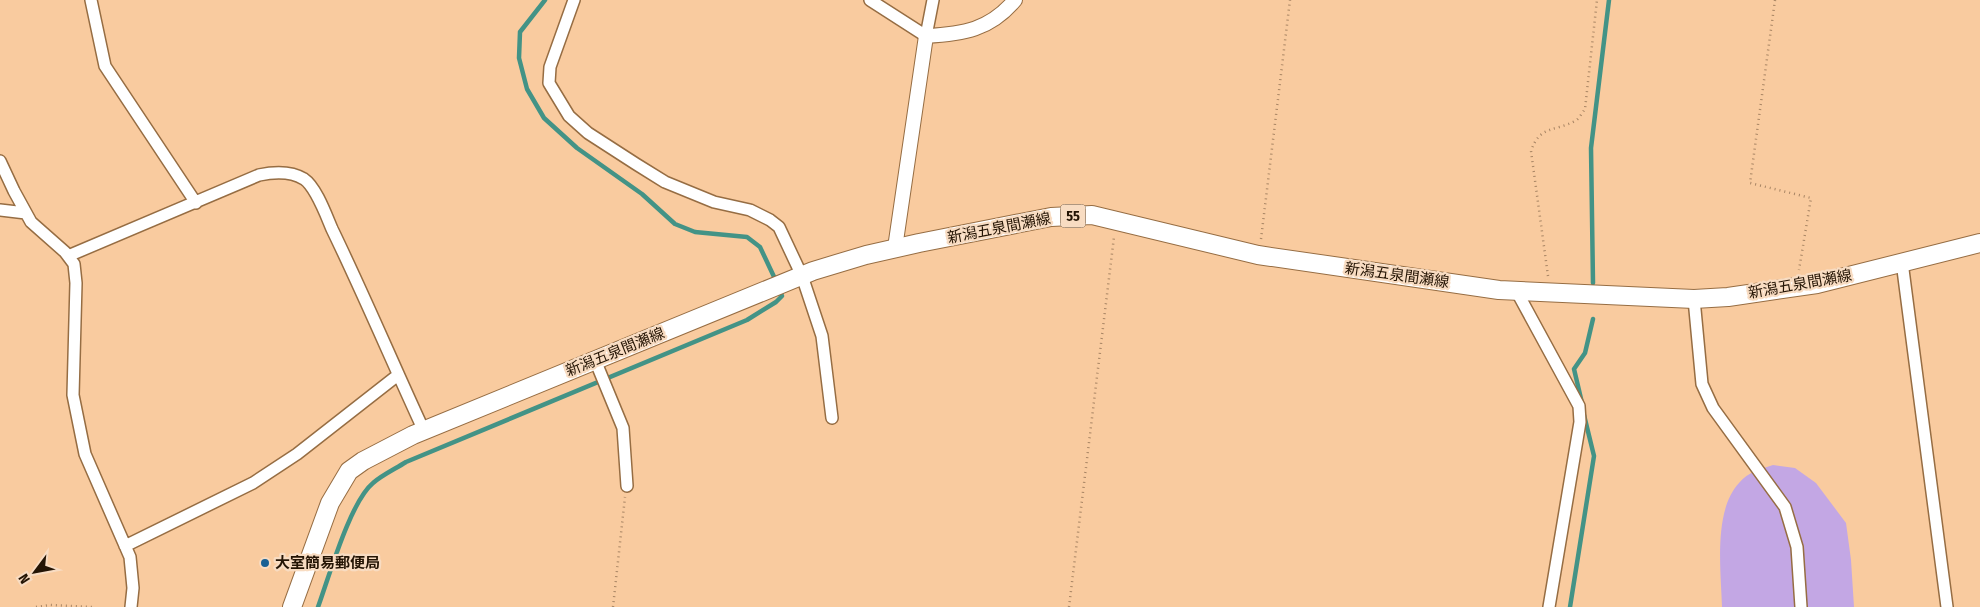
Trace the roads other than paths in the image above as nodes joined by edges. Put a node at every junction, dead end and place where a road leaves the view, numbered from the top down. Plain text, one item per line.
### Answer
1 (91, 0) edge
2 (574, 0) edge
3 (870, 0) edge
4 (933, 0) edge
5 (1015, 0) edge
6 (926, 36) junction
7 (0, 161) edge
8 (196, 203) junction
9 (0, 210) edge
10 (26, 213) junction
11 (1980, 244) edge
12 (895, 248) junction
13 (68, 256) junction
14 (1902, 262) junction
15 (802, 276) junction
16 (1517, 292) junction
17 (1694, 299) junction
18 (595, 360) junction
19 (398, 375) junction
20 (832, 418) dead end
21 (424, 431) junction
22 (627, 486) road end
23 (125, 546) junction
24 (131, 607) edge
25 (292, 607) edge
26 (1548, 607) edge
27 (1801, 607) edge
28 (1947, 607) edge

1 - 8 street
2 - 15 street
3 - 6 street
4 - 6 street
5 - 6 street
6 - 12 street
7 - 10 street
8 - 13 street
8 - 19 street
9 - 10 street
10 - 13 street
11 - 14 main road, 新潟五泉間瀬線 / 55
12 - 15 main road, 新潟五泉間瀬線 / 55
12 - 16 main road, 新潟五泉間瀬線 / 55
13 - 23 street
14 - 17 main road, 新潟五泉間瀬線 / 55
14 - 28 street
15 - 18 main road, 新潟五泉間瀬線 / 55
15 - 20 street
16 - 17 main road, 新潟五泉間瀬線 / 55
16 - 26 street
17 - 27 street
18 - 21 main road, 新潟五泉間瀬線 / 55
18 - 22 street
19 - 21 street
19 - 23 street
21 - 25 main road, 新潟五泉間瀬線 / 55
23 - 24 street

